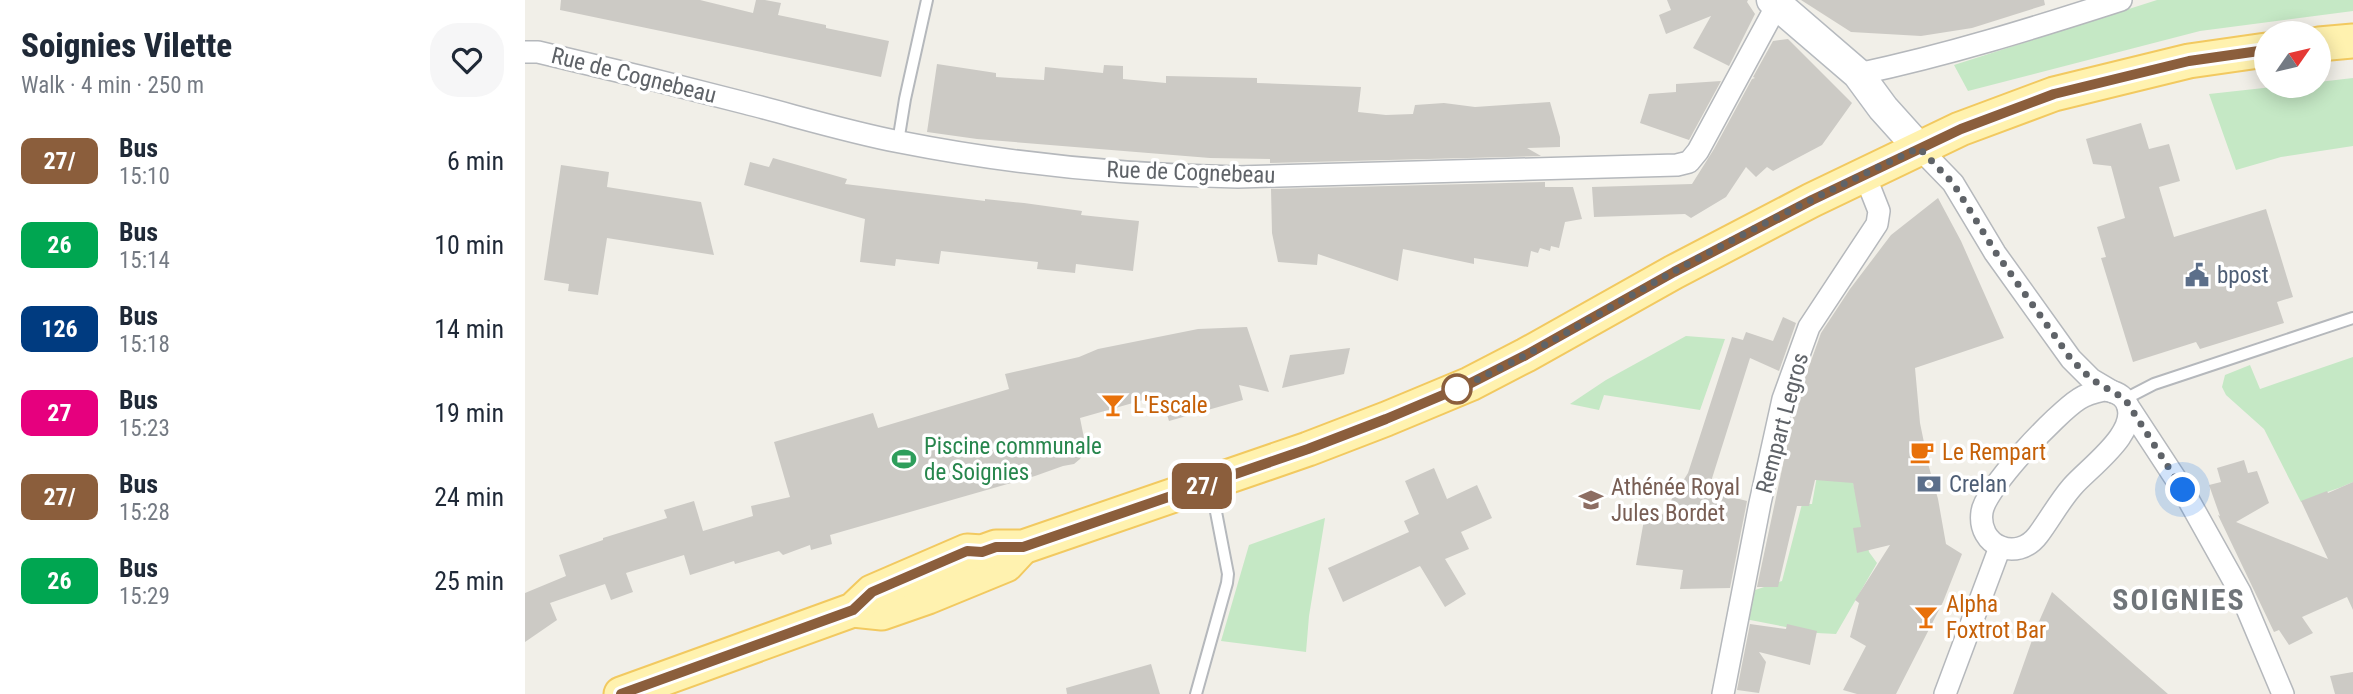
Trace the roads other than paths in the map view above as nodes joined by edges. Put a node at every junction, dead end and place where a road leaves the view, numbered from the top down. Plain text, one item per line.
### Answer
1 (927, 0) edge
2 (2121, 0) edge
3 (1775, 3) edge
4 (2353, 41) edge
5 (2331, 43) edge
6 (525, 52) edge
7 (2254, 52) edge
8 (1859, 74) junction
9 (898, 142) junction
10 (1919, 148) junction
11 (1864, 173) junction
12 (2353, 318) edge
13 (2071, 359) junction
14 (2078, 400) junction
15 (2124, 400) junction
16 (1211, 483) junction
17 (2000, 547) junction
18 (621, 694) edge
19 (1196, 694) edge
20 (1723, 694) edge
21 (1945, 694) edge
22 (2283, 694) edge

1 - 9 lane
2 - 8 street
3 - 8 main road
3 - 9 street, Rue de Cognebeau
4 - 5 main road
6 - 9 street, Rue de Cognebeau
7 - 10 main road
8 - 10 main road
10 - 11 main road
10 - 13 street
11 - 16 main road
11 - 20 street, Rempart Legros
12 - 15 lane
13 - 14 street
13 - 15 street
14 - 15 street
14 - 17 street
15 - 17 street
15 - 22 street
16 - 18 main road
16 - 19 lane
17 - 21 street

